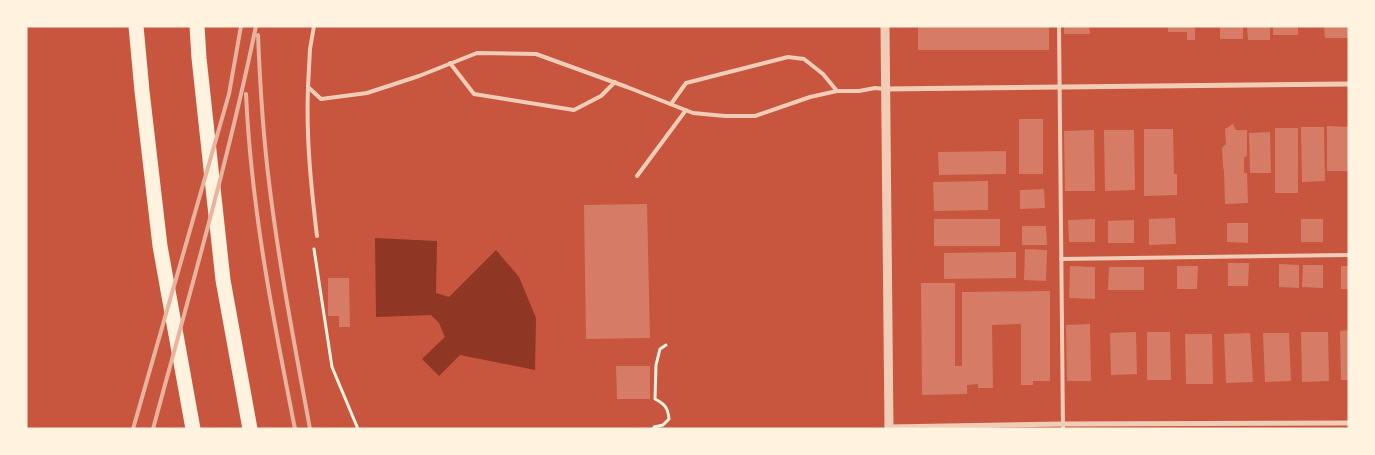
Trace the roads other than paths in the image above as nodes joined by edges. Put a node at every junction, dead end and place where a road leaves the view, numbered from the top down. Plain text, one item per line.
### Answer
1 (136, 26) edge
2 (197, 26) edge
3 (314, 26) edge
4 (885, 26) edge
5 (1058, 26) edge
6 (450, 63) junction
7 (614, 82) junction
8 (1349, 84) edge
9 (308, 87) junction
10 (1059, 87) junction
11 (885, 89) junction
12 (837, 91) junction
13 (671, 104) junction
14 (686, 110) junction
15 (637, 176) dead end
16 (317, 236) road end
17 (1349, 255) edge
18 (1061, 259) junction
19 (1349, 423) edge
20 (1063, 426) edge
21 (889, 428) edge
22 (193, 429) edge
23 (250, 429) edge

1 - 22 highway
2 - 23 highway
3 - 9 lane
4 - 11 street
5 - 10 lane
6 - 7 lane
6 - 7 lane
6 - 9 lane
7 - 13 lane
8 - 10 street
9 - 16 lane
10 - 11 street
10 - 18 lane
11 - 12 lane
11 - 21 street
12 - 13 lane
12 - 14 lane
13 - 14 lane
14 - 15 lane
17 - 18 lane
18 - 20 lane
19 - 20 street
20 - 21 street

